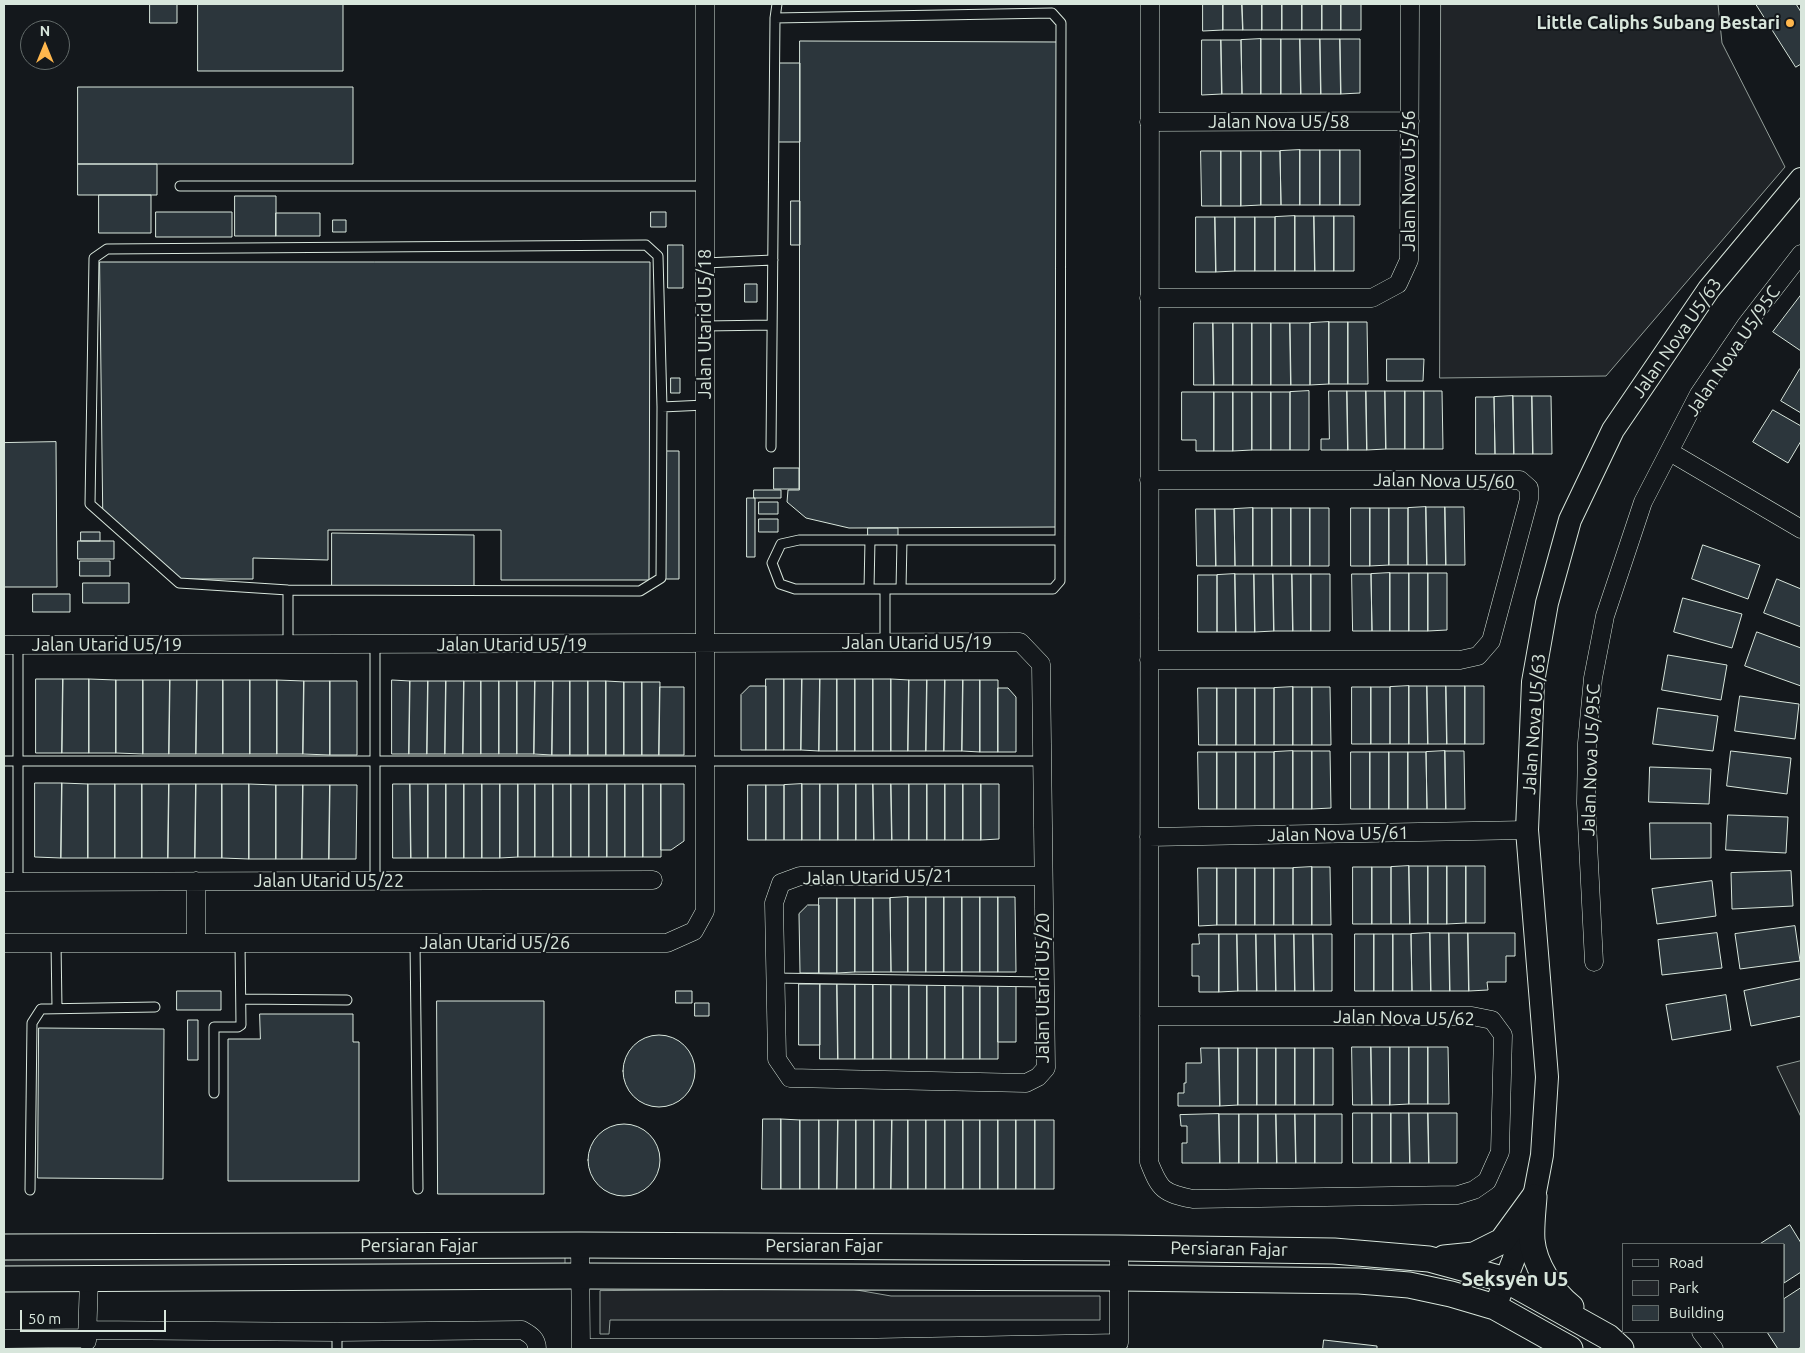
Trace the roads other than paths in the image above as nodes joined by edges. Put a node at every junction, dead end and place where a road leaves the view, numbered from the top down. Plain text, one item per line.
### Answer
1 (705, 4) edge
2 (777, 4) edge
3 (1150, 4) edge
4 (1410, 4) edge
5 (776, 18) junction
6 (1410, 121) junction
7 (1149, 122) junction
8 (1801, 180) edge
9 (180, 186) dead end
10 (705, 186) junction
11 (1801, 254) edge
12 (774, 260) junction
13 (705, 263) junction
14 (1149, 298) junction
15 (772, 325) junction
16 (705, 326) junction
17 (705, 405) junction
18 (662, 407) junction
19 (770, 447) dead end
20 (1670, 452) junction
21 (1149, 480) junction
22 (1801, 529) edge
23 (870, 540) junction
24 (902, 540) junction
25 (1060, 540) junction
26 (868, 589) junction
27 (885, 589) junction
28 (900, 589) junction
29 (288, 590) junction
30 (1020, 642) joint
31 (705, 644) junction
32 (885, 644) junction
33 (11, 645) edge
34 (288, 645) junction
35 (376, 645) junction
36 (1149, 660) junction
37 (705, 760) junction
38 (4, 761) edge
39 (18, 761) junction
40 (376, 761) junction
41 (1042, 761) junction
42 (1527, 830) junction
43 (1149, 837) junction
44 (1043, 876) junction
45 (653, 880) dead end
46 (196, 881) junction
47 (376, 881) junction
48 (11, 882) edge
49 (4, 943) edge
50 (56, 943) junction
51 (196, 943) junction
52 (240, 943) junction
53 (415, 943) junction
54 (1594, 962) dead end
55 (774, 978) junction
56 (1044, 982) junction
57 (241, 999) junction
58 (347, 1000) dead end
59 (155, 1007) dead end
60 (57, 1008) junction
61 (1149, 1016) junction
62 (214, 1093) dead end
63 (418, 1188) dead end
64 (30, 1190) dead end
65 (1534, 1197) junction
66 (580, 1245) junction
67 (4, 1247) edge
68 (1119, 1248) junction
69 (1429, 1259) junction
70 (580, 1276) junction
71 (1119, 1278) junction
72 (4, 1279) edge
73 (90, 1279) junction
74 (1506, 1280) junction
75 (1495, 1307) junction
76 (1702, 1333) edge
77 (4, 1339) edge
78 (87, 1339) edge
79 (337, 1341) edge
80 (1614, 1343) edge
81 (1119, 1346) edge
82 (537, 1349) edge
83 (581, 1349) edge
84 (851, 1349) edge
85 (1570, 1349) edge
86 (1714, 1349) edge

1 - 10 street, Jalan Utarid U5/18
2 - 5 lane
3 - 7 street
4 - 6 street, Jalan Nova U5/56
5 - 12 lane
5 - 25 lane
6 - 7 street, Jalan Nova U5/58
6 - 14 street, Jalan Nova U5/56
7 - 14 street
8 - 42 street, Jalan Nova U5/63
9 - 10 lane
10 - 13 street, Jalan Utarid U5/18
11 - 20 street, Jalan Nova U5/95C
12 - 13 lane
12 - 15 lane
13 - 16 street, Jalan Utarid U5/18
14 - 21 street
15 - 16 lane
15 - 19 lane
16 - 17 street, Jalan Utarid U5/18
17 - 18 lane
17 - 31 street, Jalan Utarid U5/18
18 - 29 lane
18 - 29 lane
20 - 22 street
20 - 54 street, Jalan Nova U5/95C
21 - 36 street
21 - 36 street, Jalan Nova U5/60
23 - 24 lane
23 - 26 lane
23 - 26 lane
24 - 25 lane
24 - 28 lane
25 - 28 lane
26 - 27 lane
27 - 28 lane
27 - 32 lane
29 - 34 lane
30 - 32 street, Jalan Utarid U5/19
30 - 41 street, Jalan Utarid U5/20
31 - 32 street, Jalan Utarid U5/19
31 - 35 street, Jalan Utarid U5/19
31 - 37 street, Jalan Utarid U5/26
33 - 34 street, Jalan Utarid U5/19
33 - 39 lane
34 - 35 street, Jalan Utarid U5/19
35 - 40 lane
36 - 43 street
37 - 40 lane
37 - 41 lane
37 - 53 street, Jalan Utarid U5/26
38 - 39 lane
39 - 40 lane
39 - 48 lane
40 - 47 lane
41 - 44 street, Jalan Utarid U5/20
42 - 43 street, Jalan Nova U5/61
42 - 65 street, Jalan Nova U5/63
43 - 61 street
44 - 55 street, Jalan Utarid U5/21
44 - 56 street, Jalan Utarid U5/20
45 - 47 street, Jalan Utarid U5/22
46 - 47 street, Jalan Utarid U5/22
46 - 48 street, Jalan Utarid U5/22
46 - 51 street
49 - 50 street, Jalan Utarid U5/26
50 - 51 street, Jalan Utarid U5/26
50 - 60 lane
51 - 52 street, Jalan Utarid U5/26
52 - 53 street, Jalan Utarid U5/26
52 - 57 lane
53 - 63 lane
55 - 56 lane
55 - 56 street, Jalan Utarid U5/20
57 - 58 lane
57 - 62 lane
59 - 60 lane
60 - 64 lane
61 - 61 street, Jalan Nova U5/62
65 - 69 main road
65 - 74 street, Jalan Nova U5/63
65 - 80 main road
66 - 67 main road, Persiaran Fajar
66 - 68 main road, Persiaran Fajar
66 - 70 street
68 - 69 main road, Persiaran Fajar
68 - 71 street
69 - 74 main road, Persiaran Fajar
70 - 71 main road, Persiaran Fajar
70 - 73 main road, Persiaran Fajar
70 - 83 street
71 - 75 main road, Persiaran Fajar
71 - 81 street
72 - 73 main road, Persiaran Fajar
73 - 78 street
74 - 75 street, Jalan Nova U5/63
74 - 80 main road, Persiaran Fajar
75 - 85 main road, Persiaran Fajar
76 - 86 street
77 - 78 street
78 - 79 street
79 - 82 street
81 - 84 street
83 - 84 street

